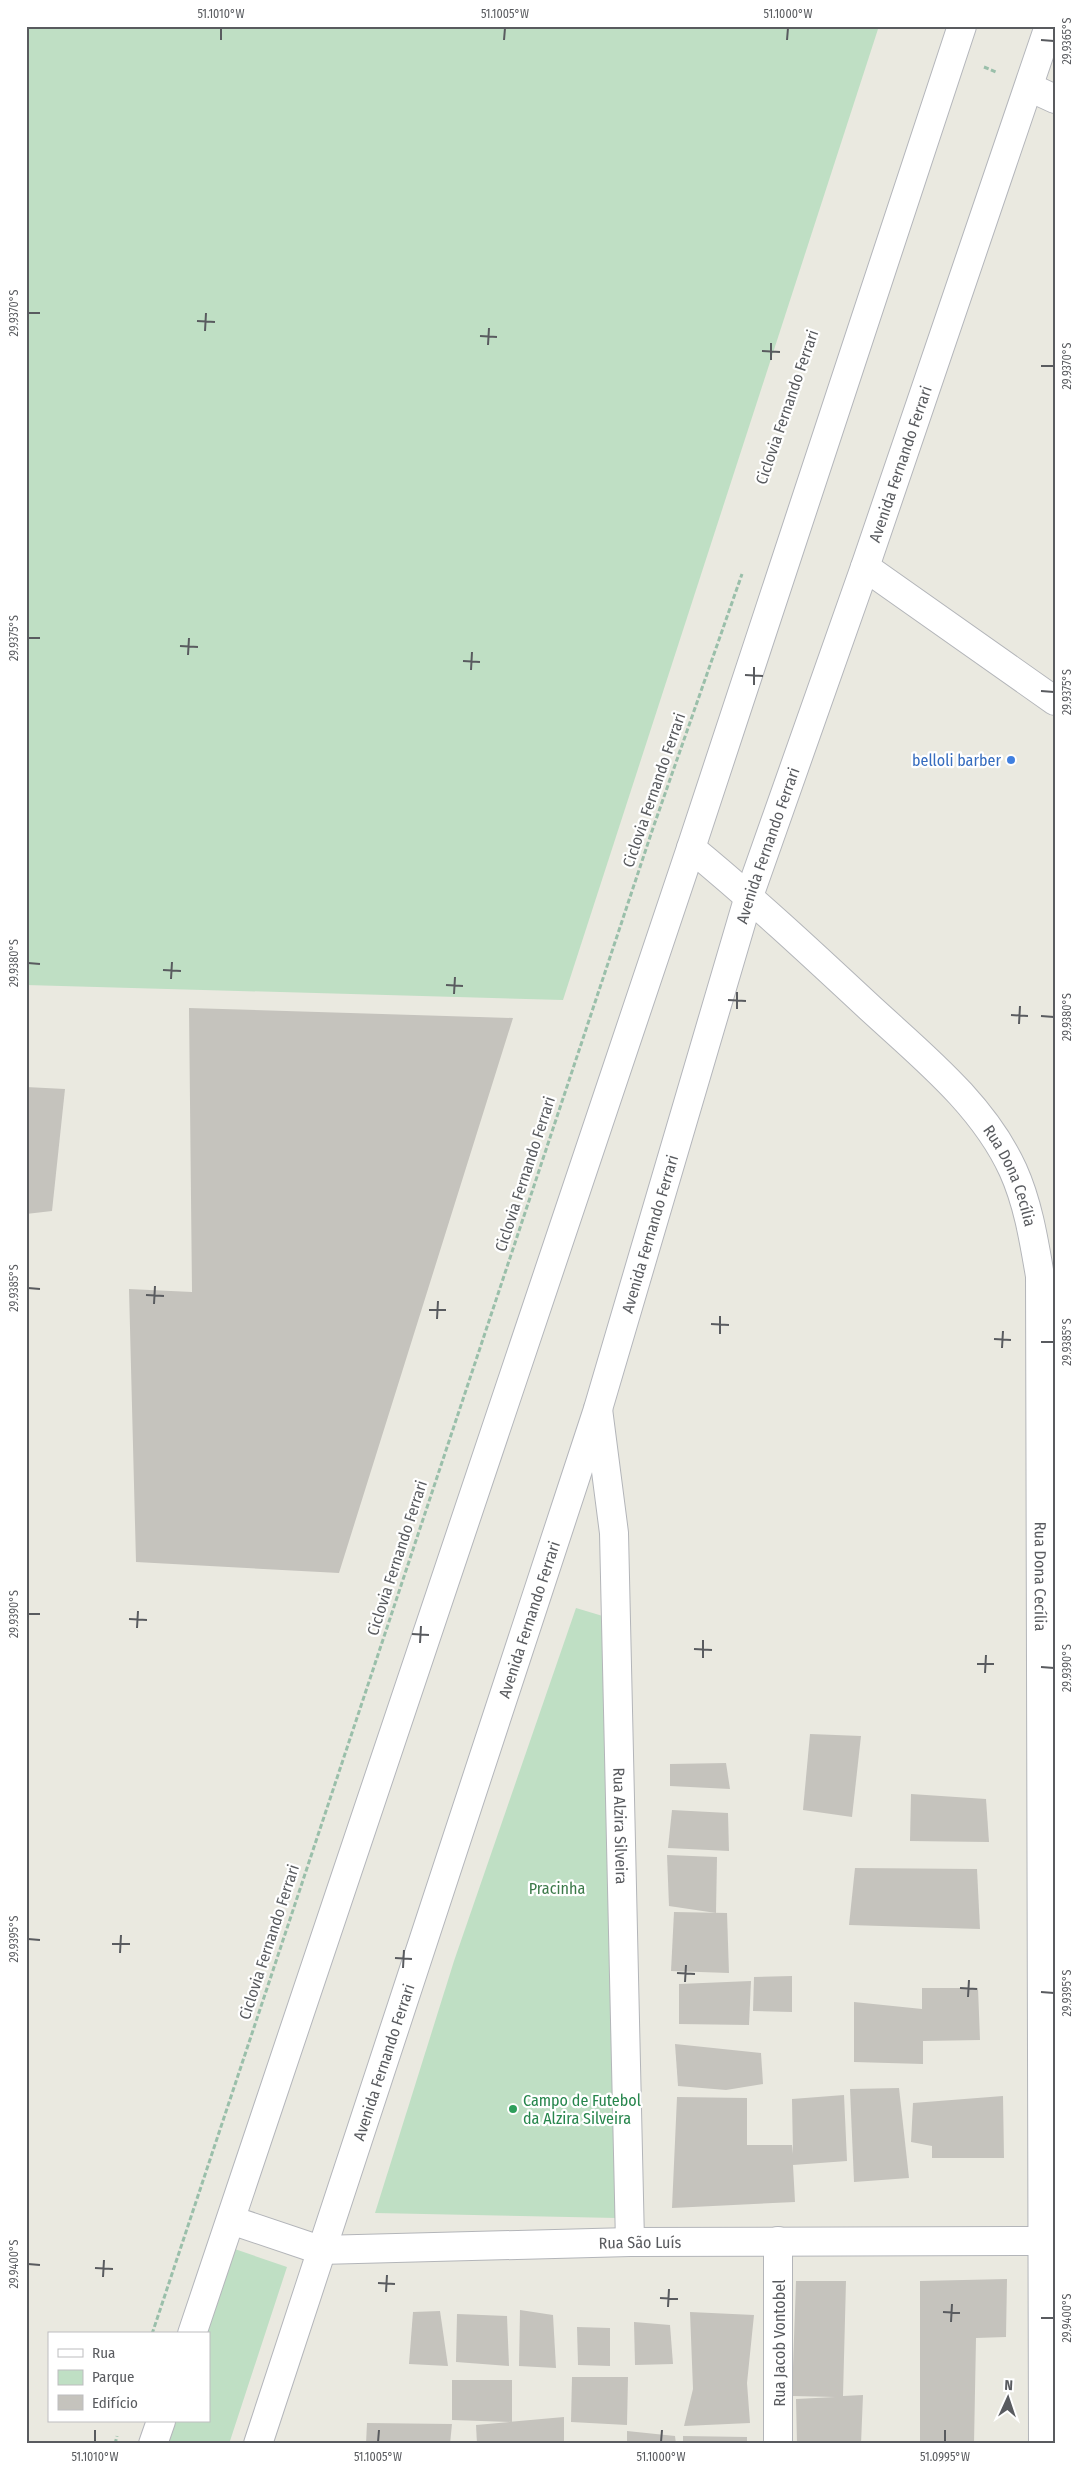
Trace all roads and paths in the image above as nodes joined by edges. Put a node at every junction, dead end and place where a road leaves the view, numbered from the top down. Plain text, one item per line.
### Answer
1 (962, 26) edge
2 (1049, 26) edge
3 (953, 54) junction
4 (1029, 86) junction
5 (1055, 99) edge
6 (865, 567) junction
7 (742, 573) dead end
8 (1055, 701) edge
9 (691, 848) junction
10 (749, 896) junction
11 (598, 1410) junction
12 (231, 2220) junction
13 (778, 2241) junction
14 (1049, 2241) edge
15 (630, 2242) junction
16 (320, 2250) junction
17 (153, 2332) edge
18 (193, 2332) edge
19 (161, 2422) edge
20 (153, 2444) edge
21 (258, 2444) edge
22 (778, 2444) edge
23 (1043, 2444) edge

1 - 3 main road
2 - 4 main road, Avenida Fernando Ferrari
3 - 4 path
3 - 9 main road
4 - 5 main road
4 - 6 main road, Avenida Fernando Ferrari
6 - 8 main road
6 - 10 main road, Avenida Fernando Ferrari
7 - 17 path, Ciclovia Fernando Ferrari
9 - 10 main road, Rua Dona Cecília
9 - 12 main road
10 - 11 main road, Avenida Fernando Ferrari
10 - 14 main road, Rua Dona Cecília
11 - 15 main road, Rua Alzira Silveira
11 - 16 main road, Avenida Fernando Ferrari
12 - 16 main road, Rua São Luís
12 - 18 main road
13 - 14 main road, Rua São Luís
13 - 15 main road, Rua São Luís
13 - 22 main road, Rua Jacob Vontobel
14 - 23 main road, Rua Dona Cecília
15 - 16 main road, Rua São Luís
16 - 21 main road, Avenida Fernando Ferrari
19 - 20 main road

